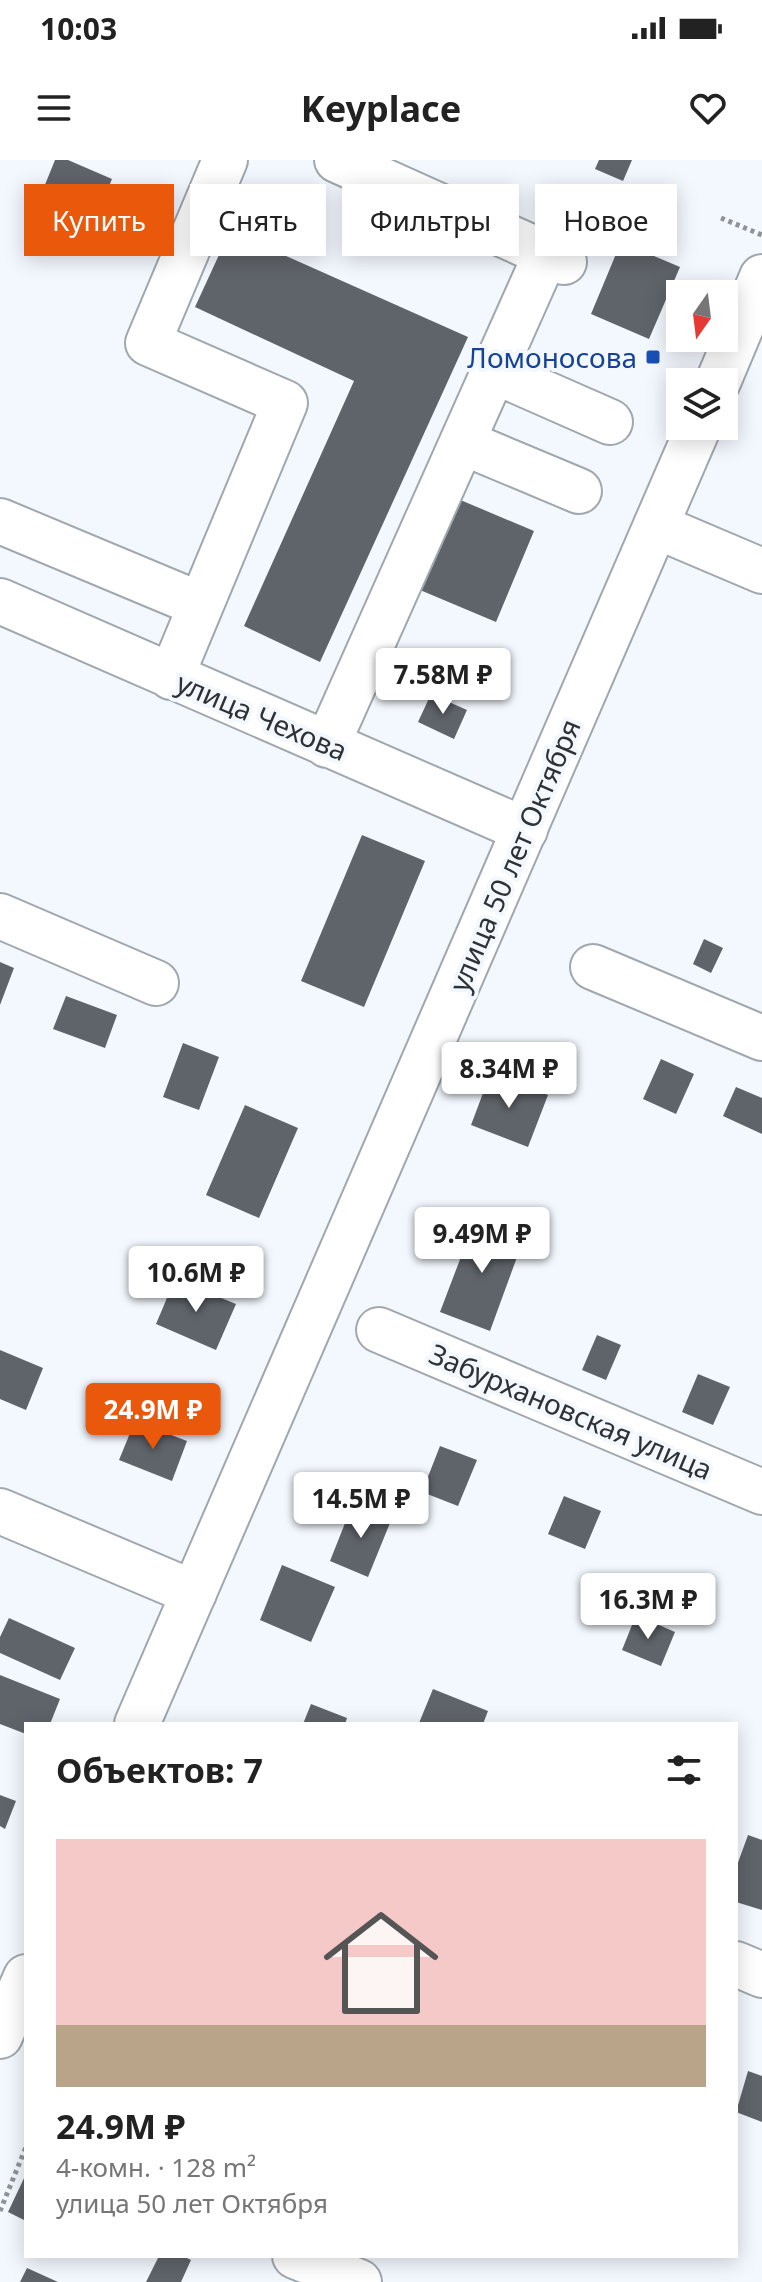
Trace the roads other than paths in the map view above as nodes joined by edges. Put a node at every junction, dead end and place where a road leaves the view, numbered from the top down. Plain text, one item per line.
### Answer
1 (225, 160) edge
2 (337, 160) edge
3 (762, 277) edge
4 (724, 368) edge
5 (494, 371) junction
6 (610, 422) dead end
7 (693, 440) edge
8 (462, 442) junction
9 (579, 491) dead end
10 (0, 521) edge
11 (656, 526) junction
12 (762, 571) edge
13 (0, 601) edge
14 (201, 605) junction
15 (171, 677) junction
16 (327, 745) junction
17 (525, 830) junction
18 (0, 916) edge
19 (593, 967) dead end
20 (156, 983) dead end
21 (762, 1038) edge
22 (379, 1330) dead end
23 (762, 1492) edge
24 (0, 1511) edge
25 (194, 1593) junction
26 (138, 1722) edge
27 (738, 1965) edge
28 (762, 1975) edge
29 (24, 1982) edge
30 (0, 2036) edge
31 (300, 2258) edge
32 (359, 2282) edge

1 - 14 street
2 - 5 street
3 - 4 street
5 - 6 street
5 - 8 street
7 - 11 street, улица 50 лет Октября
8 - 9 street
8 - 16 street
10 - 14 street
11 - 12 street
11 - 17 street, улица 50 лет Октября
13 - 15 street, улица Чехова
14 - 15 street
15 - 16 street, улица Чехова
16 - 17 street, улица Чехова
17 - 25 street, улица 50 лет Октября
18 - 20 street
19 - 21 street
22 - 23 street, Забурхановская улица
24 - 25 street
25 - 26 street, улица 50 лет Октября
27 - 28 street
29 - 30 street
31 - 32 street

